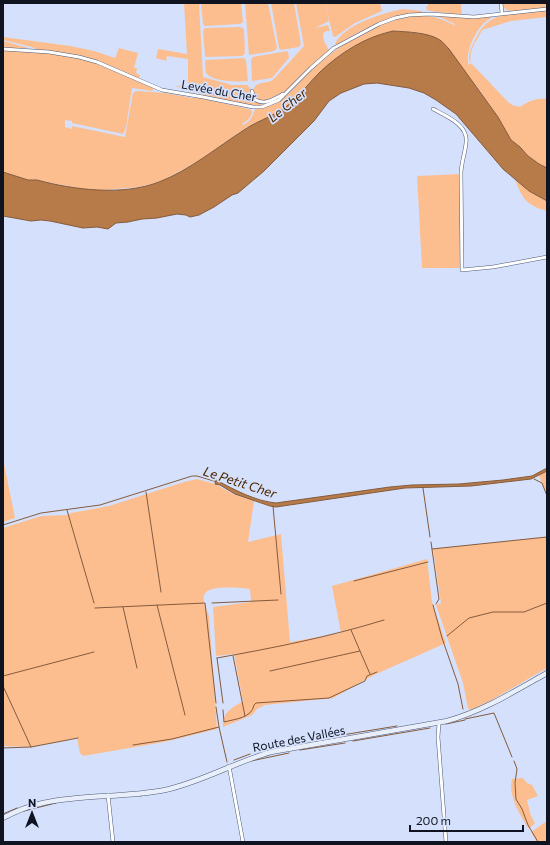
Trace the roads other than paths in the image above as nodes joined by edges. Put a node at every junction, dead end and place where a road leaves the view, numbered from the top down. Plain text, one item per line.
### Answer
1 (501, 3) edge
2 (547, 9) edge
3 (502, 13) junction
4 (3, 49) edge
5 (252, 91) dead end
6 (286, 93) junction
7 (267, 102) junction
8 (269, 106) junction
9 (433, 109) dead end
10 (547, 257) edge
11 (547, 673) edge
12 (439, 723) junction
13 (229, 766) junction
14 (108, 795) junction
15 (3, 818) edge
16 (113, 842) edge
17 (243, 842) edge
18 (446, 842) edge

1 - 3 street
2 - 3 street, Levée du Cher
3 - 6 street, Levée du Cher
4 - 8 street, Levée du Cher
5 - 7 street
6 - 7 street
6 - 8 street, Levée du Cher
7 - 8 street
9 - 10 street
11 - 12 main road, Route des Vallées
12 - 13 main road, Route des Vallées
12 - 18 street
13 - 14 main road, Route des Vallées
13 - 17 street
14 - 15 main road, Route des Vallées
14 - 16 street

